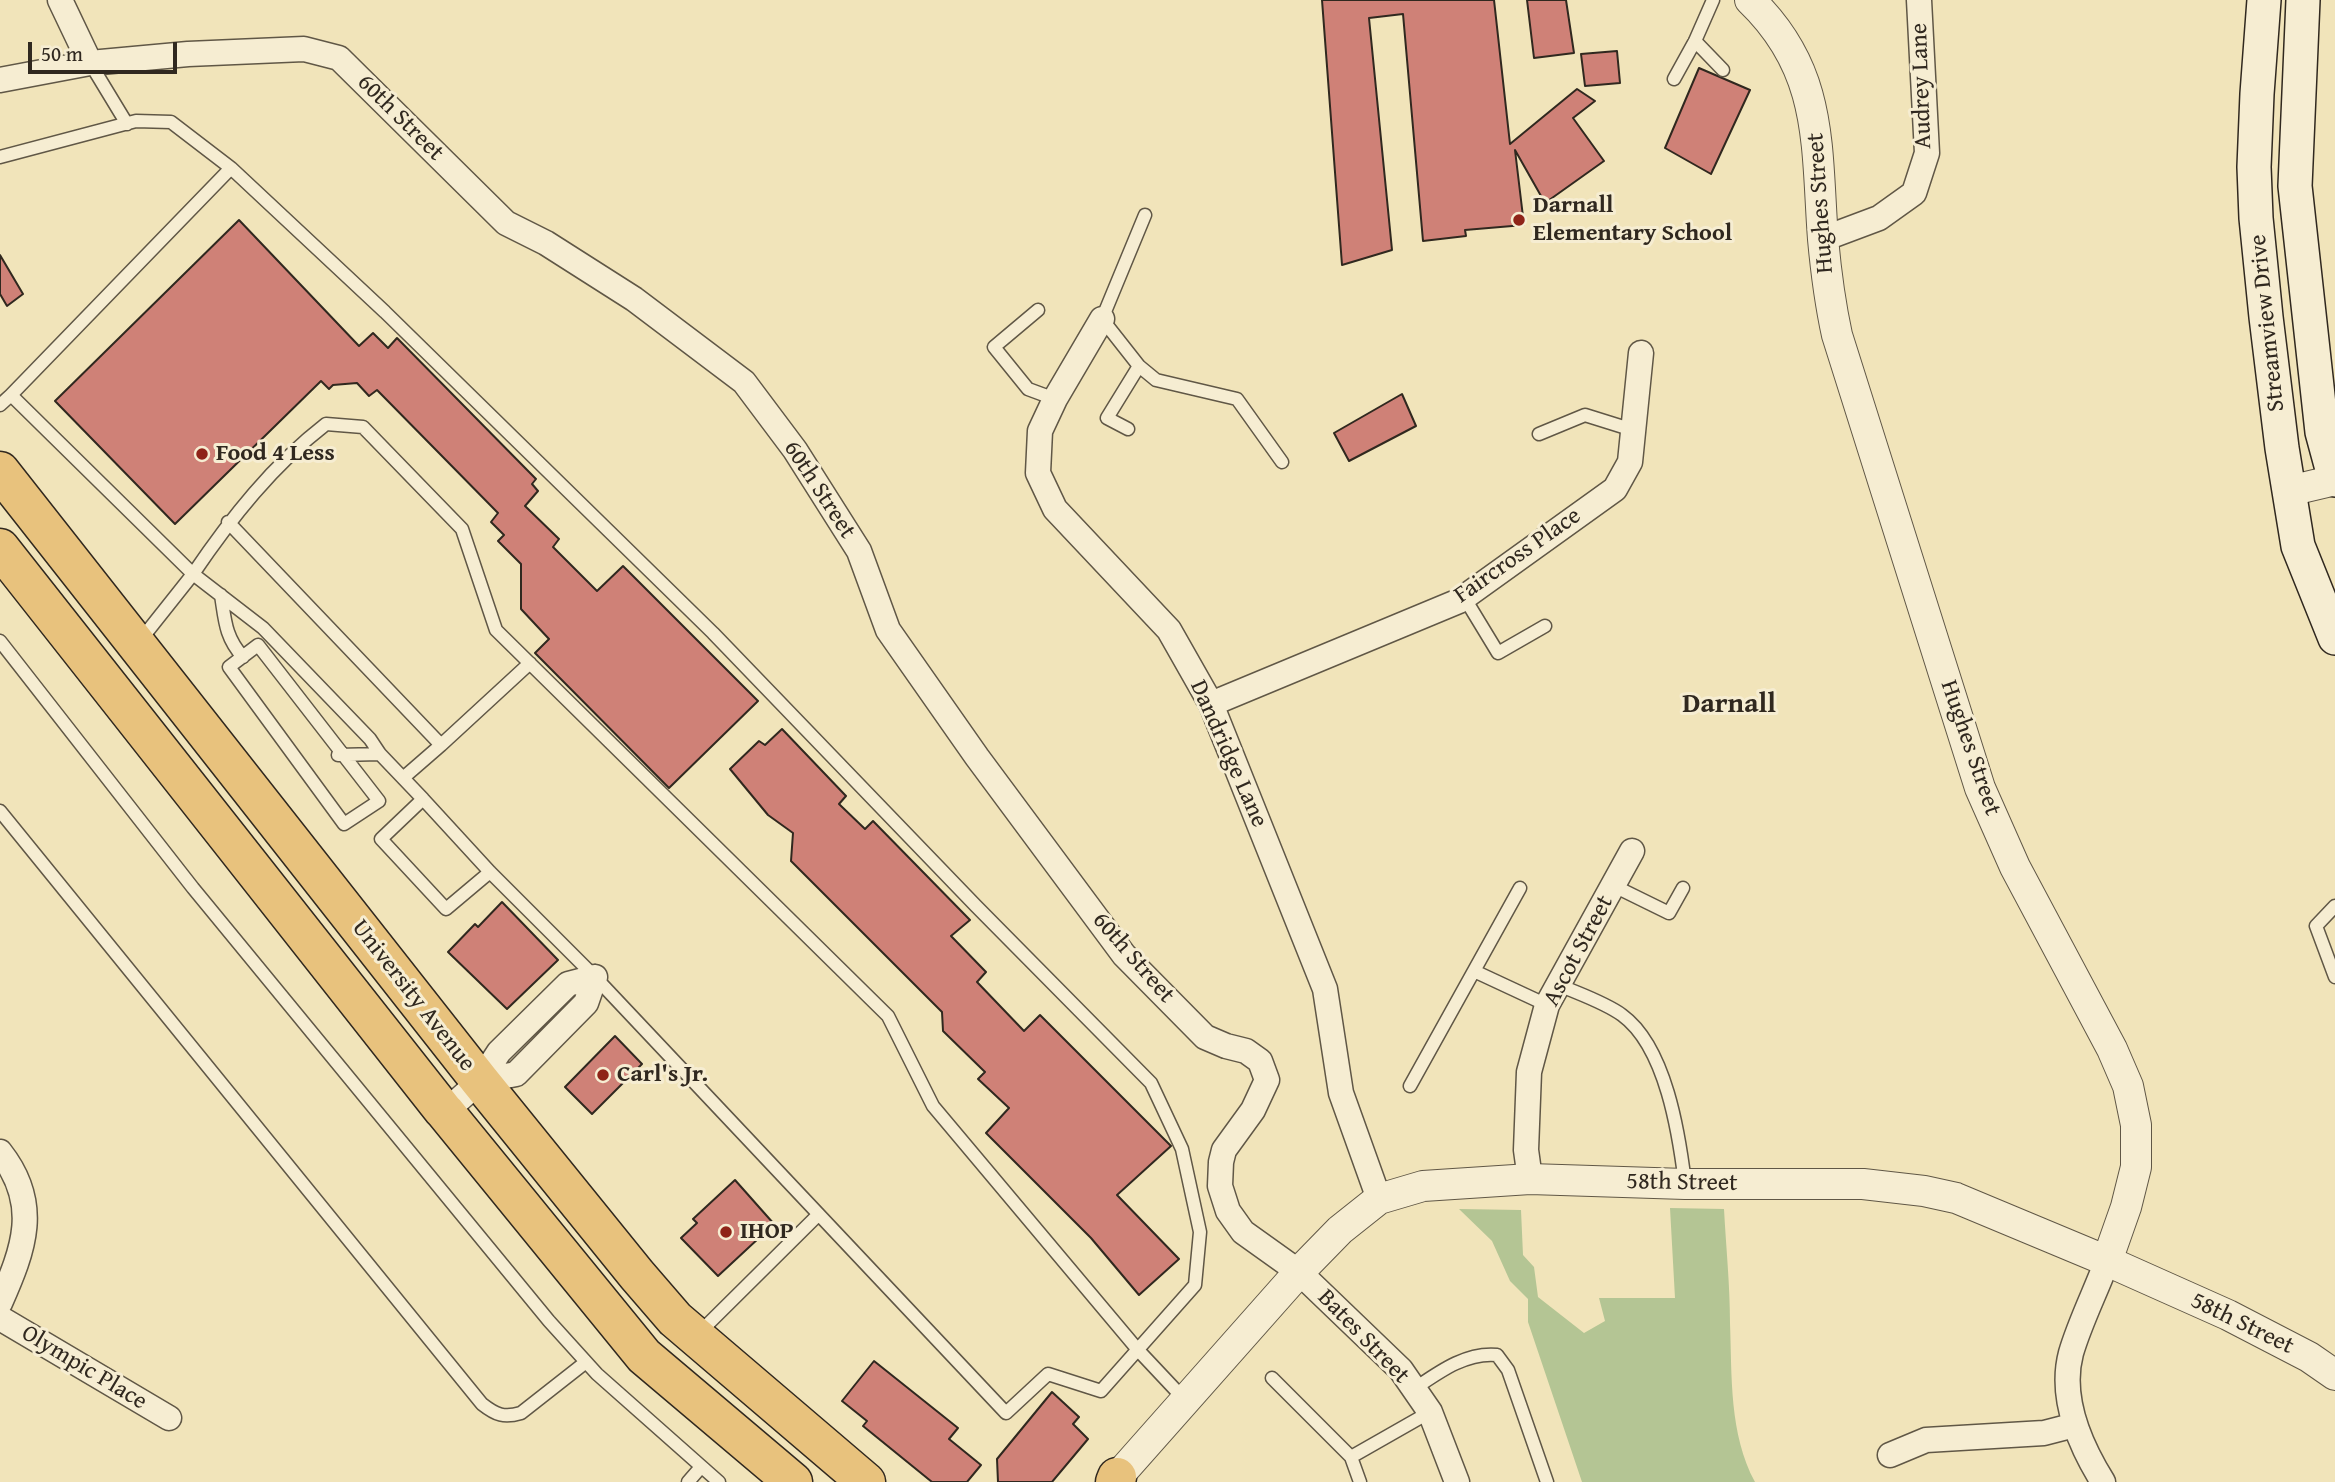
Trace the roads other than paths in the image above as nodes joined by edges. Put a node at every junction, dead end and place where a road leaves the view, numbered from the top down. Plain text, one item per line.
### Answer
1 (60, 0) edge
2 (1713, 0) edge
3 (1750, 0) edge
4 (1919, 0) edge
5 (2264, 0) edge
6 (2303, 0) edge
7 (1695, 41) junction
8 (90, 63) junction
9 (1724, 70) dead end
10 (1674, 79) dead end
11 (0, 80) edge
12 (127, 124) junction
13 (0, 157) edge
14 (231, 168) junction
15 (1145, 215) dead end
16 (1823, 239) junction
17 (1038, 310) dead end
18 (1102, 319) junction
19 (1641, 353) dead end
20 (1139, 366) junction
21 (11, 395) junction
22 (1055, 399) junction
23 (0, 405) edge
24 (1128, 429) dead end
25 (1633, 430) junction
26 (1539, 434) dead end
27 (1282, 463) dead end
28 (0, 471) edge
29 (2335, 480) edge
30 (2289, 491) junction
31 (228, 522) junction
32 (0, 548) edge
33 (193, 574) junction
34 (221, 595) junction
35 (1464, 597) junction
36 (1545, 626) dead end
37 (2335, 638) edge
38 (0, 641) edge
39 (136, 646) junction
40 (243, 657) junction
41 (530, 663) junction
42 (1211, 704) junction
43 (441, 746) junction
44 (380, 754) junction
45 (339, 755) junction
46 (403, 778) junction
47 (423, 799) junction
48 (0, 811) edge
49 (1632, 851) dead end
50 (490, 872) junction
51 (1614, 886) junction
52 (1520, 888) dead end
53 (1683, 888) dead end
54 (2335, 906) edge
55 (1474, 971) junction
56 (595, 977) junction
57 (2335, 977) edge
58 (1553, 995) junction
59 (480, 1081) junction
60 (1410, 1086) dead end
61 (444, 1111) junction
62 (0, 1152) edge
63 (1530, 1179) junction
64 (1685, 1184) junction
65 (1379, 1199) junction
66 (818, 1215) junction
67 (2107, 1261) junction
68 (1299, 1272) junction
69 (0, 1303) edge
70 (0, 1318) edge
71 (696, 1337) junction
72 (1138, 1350) junction
73 (586, 1362) junction
74 (2335, 1376) edge
75 (1272, 1378) dead end
76 (1414, 1389) junction
77 (1185, 1400) junction
78 (1430, 1412) junction
79 (169, 1418) dead end
80 (2075, 1425) junction
81 (1890, 1455) dead end
82 (1351, 1457) junction
83 (701, 1467) junction
84 (1115, 1480) edge
85 (688, 1482) edge
86 (719, 1482) edge
87 (793, 1482) edge
88 (866, 1482) edge
89 (1360, 1482) edge
90 (1457, 1482) edge
91 (1547, 1482) edge
92 (2103, 1482) edge

1 - 8 street
2 - 7 lane
3 - 16 street, Hughes Street
4 - 16 street, Audrey Lane
5 - 30 main road, Streamview Drive
6 - 29 main road, Streamview Drive
7 - 9 lane
7 - 10 lane
8 - 11 street, 60th Street
8 - 12 lane
8 - 68 street, 60th Street
12 - 13 lane
12 - 14 lane
14 - 21 lane
14 - 72 lane
15 - 18 lane
16 - 67 street, Hughes Street
17 - 22 lane
18 - 20 lane
18 - 22 street, Dandridge Lane
19 - 25 street, Faircross Place
20 - 24 lane
20 - 27 lane
21 - 23 lane
21 - 33 lane
22 - 42 street, Dandridge Lane
25 - 26 lane
25 - 35 street, Faircross Place
28 - 39 main road, University Avenue
29 - 30 street
30 - 37 main road, Streamview Drive
31 - 33 lane
31 - 41 lane
31 - 43 lane
32 - 61 main road, University Avenue
33 - 34 lane
33 - 39 lane
34 - 40 lane
34 - 44 lane
35 - 36 lane
35 - 42 street, Faircross Place
38 - 73 lane
39 - 59 main road, University Avenue
40 - 45 lane
40 - 45 lane
41 - 43 lane
41 - 72 lane
42 - 65 street, Dandridge Lane
43 - 46 lane
44 - 45 lane
44 - 46 lane
46 - 47 lane
47 - 50 lane
47 - 50 lane
48 - 73 lane
49 - 51 street, Ascot Street
50 - 56 lane
51 - 53 lane
51 - 58 street, Ascot Street
52 - 55 lane
54 - 57 lane
55 - 58 lane
55 - 60 lane
56 - 59 street
56 - 66 lane
58 - 63 street, Ascot Street
58 - 64 lane
59 - 61 street
59 - 71 main road, University Avenue
61 - 87 main road, University Avenue
62 - 69 street
63 - 64 street, 58th Street
63 - 65 street, 58th Street
64 - 67 street, 58th Street
65 - 68 street, 58th Street
66 - 71 lane
66 - 72 lane
67 - 74 street, 58th Street
67 - 80 street, Hughes Street
68 - 76 street, Bates Street
68 - 77 street, 58th Street
70 - 79 street, Olympic Place
71 - 88 main road, University Avenue
72 - 77 lane
73 - 83 lane
75 - 82 lane
76 - 78 street, Bates Street
76 - 91 lane
77 - 84 street, 58th Street
78 - 82 lane
78 - 90 street, Bates Street
80 - 81 street
80 - 92 street, Hughes Street
82 - 89 lane
83 - 85 lane
83 - 86 lane

